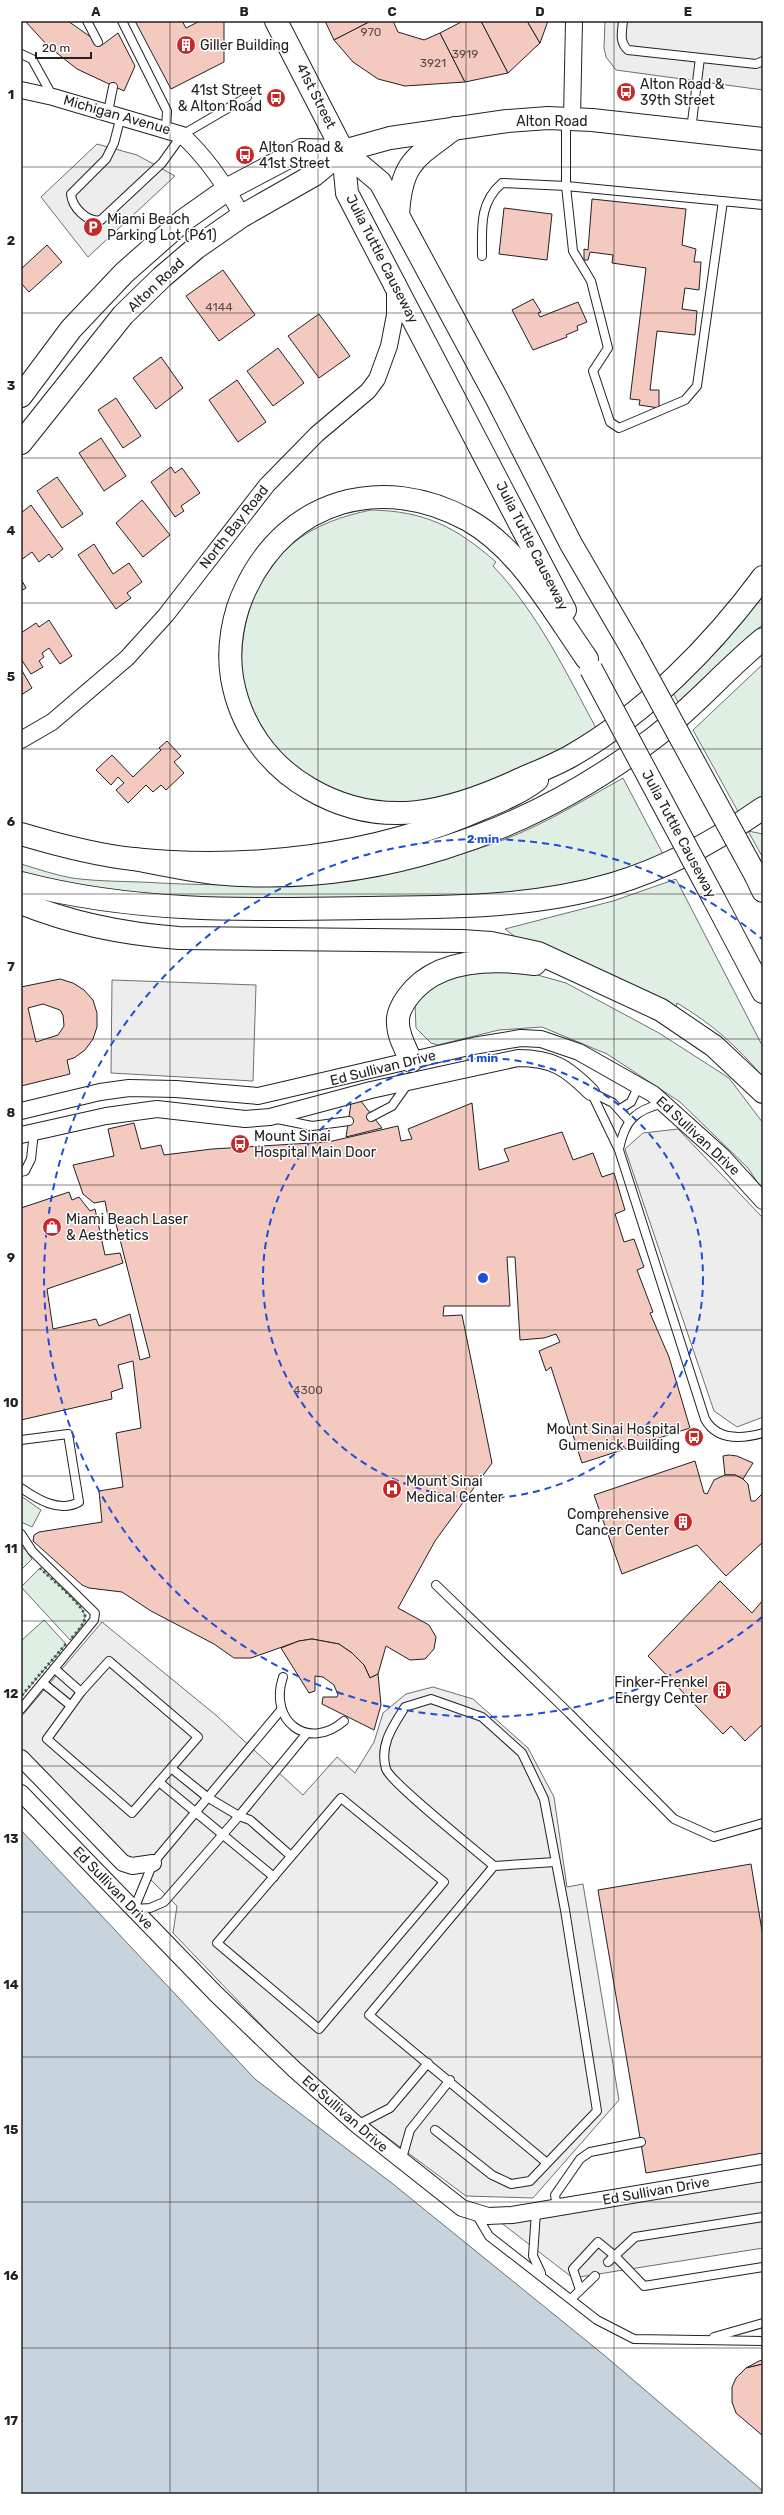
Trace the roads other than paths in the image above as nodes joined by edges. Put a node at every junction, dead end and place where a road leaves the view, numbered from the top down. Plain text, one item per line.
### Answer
1 (87, 21) edge
2 (122, 21) edge
3 (276, 21) edge
4 (574, 21) edge
5 (623, 21) edge
6 (98, 42) dead end
7 (21, 54) edge
8 (700, 58) junction
9 (763, 61) edge
10 (113, 86) dead end
11 (21, 90) edge
12 (53, 97) junction
13 (247, 97) dead end
14 (114, 114) junction
15 (569, 118) junction
16 (455, 128) junction
17 (166, 129) junction
18 (691, 131) junction
19 (182, 135) junction
20 (763, 139) edge
21 (343, 151) junction
22 (566, 186) junction
23 (228, 189) junction
24 (723, 201) junction
25 (763, 205) edge
26 (398, 215) junction
27 (242, 216) junction
28 (482, 256) dead end
29 (395, 285) junction
30 (21, 396) edge
31 (21, 443) edge
32 (763, 577) edge
33 (763, 639) edge
34 (589, 664) junction
35 (21, 740) edge
36 (569, 757) junction
37 (763, 808) edge
38 (21, 834) edge
39 (134, 859) junction
40 (21, 883) edge
41 (760, 884) edge
42 (21, 903) edge
43 (577, 972) junction
44 (763, 992) edge
45 (411, 1061) junction
46 (410, 1082) junction
47 (640, 1084) junction
48 (591, 1092) junction
49 (763, 1092) edge
50 (664, 1103) junction
51 (21, 1110) edge
52 (620, 1110) junction
53 (270, 1117) junction
54 (371, 1117) dead end
55 (349, 1121) dead end
56 (630, 1121) junction
57 (27, 1134) edge
58 (618, 1150) junction
59 (21, 1172) edge
60 (763, 1201) edge
61 (763, 1433) edge
62 (21, 1440) edge
63 (21, 1488) edge
64 (21, 1534) edge
65 (436, 1585) dead end
66 (55, 1669) junction
67 (283, 1677) dead end
68 (42, 1683) junction
69 (81, 1692) junction
70 (70, 1705) junction
71 (21, 1709) edge
72 (281, 1710) junction
73 (344, 1720) dead end
74 (307, 1733) junction
75 (21, 1758) edge
76 (171, 1768) junction
77 (159, 1782) junction
78 (21, 1793) edge
79 (207, 1797) junction
80 (194, 1812) junction
81 (239, 1816) junction
82 (763, 1823) edge
83 (222, 1835) junction
84 (292, 1856) junction
85 (555, 1862) junction
86 (153, 1863) junction
87 (494, 1866) junction
88 (274, 1877) junction
89 (134, 1909) junction
90 (428, 2062) junction
91 (450, 2080) junction
92 (357, 2125) junction
93 (435, 2130) dead end
94 (641, 2142) dead end
95 (401, 2162) junction
96 (547, 2163) junction
97 (763, 2173) edge
98 (557, 2208) junction
99 (536, 2212) junction
100 (475, 2213) junction
101 (763, 2217) edge
102 (615, 2256) junction
103 (608, 2262) dead end
104 (763, 2267) edge
105 (542, 2275) junction
106 (595, 2276) dead end
107 (580, 2290) junction
108 (571, 2299) junction
109 (763, 2323) edge
110 (707, 2339) junction
111 (763, 2341) edge

1 - 6 lane
2 - 17 lane
3 - 21 main road, 41st Street
4 - 15 street
5 - 8 lane
7 - 12 lane
8 - 9 lane
8 - 18 lane
10 - 14 lane
11 - 12 street, Michigan Avenue
12 - 14 street, Michigan Avenue
13 - 19 lane
14 - 17 street, Michigan Avenue
14 - 19 lane
15 - 16 main road, Alton Road
15 - 18 main road, Alton Road
15 - 22 lane
16 - 21 main road, Alton Road
16 - 26 main road
17 - 19 street, Michigan Avenue
18 - 20 main road, Alton Road
19 - 23 street, Michigan Avenue
21 - 23 main road, Alton Road
21 - 26 main road
21 - 27 main road, Alton Road
21 - 29 main road, Julia Tuttle Causeway
22 - 24 lane
22 - 24 lane
22 - 28 lane
23 - 27 street, Michigan Avenue
23 - 30 main road, Alton Road
24 - 25 lane
26 - 41 main road, bridge
27 - 31 main road, Alton Road
29 - 34 main road, Julia Tuttle Causeway
29 - 35 street, North Bay Road
32 - 36 main road
33 - 39 main road
34 - 36 main road
34 - 44 main road, Julia Tuttle Causeway, bridge
36 - 39 main road
37 - 40 main road
38 - 39 main road
42 - 43 main road
43 - 45 main road
43 - 49 main road
45 - 47 street, Ed Sullivan Drive
45 - 51 street, Ed Sullivan Drive
46 - 48 street, Ed Sullivan Drive
46 - 53 street, Ed Sullivan Drive
46 - 54 lane
47 - 50 street, Ed Sullivan Drive
47 - 52 lane
48 - 52 lane
48 - 58 lane
50 - 56 lane
50 - 60 street, Ed Sullivan Drive
52 - 56 lane
53 - 55 lane
53 - 57 street, Ed Sullivan Drive
56 - 58 lane
57 - 59 lane
58 - 61 lane
62 - 63 lane
64 - 66 lane
65 - 82 lane
66 - 68 lane
66 - 69 lane
67 - 72 lane
68 - 70 lane
68 - 71 lane
69 - 70 lane
69 - 76 lane
70 - 77 lane
72 - 74 lane
72 - 79 lane
73 - 74 lane
74 - 81 lane
75 - 86 street, Ed Sullivan Drive
76 - 77 lane
76 - 79 lane
77 - 80 lane
78 - 89 street, Ed Sullivan Drive
79 - 80 lane
79 - 81 lane
80 - 83 lane
80 - 86 lane
81 - 83 lane
81 - 84 lane
83 - 88 lane
83 - 89 lane
84 - 88 lane
84 - 88 lane
85 - 87 lane
85 - 87 lane
85 - 96 lane
86 - 89 lane
87 - 90 lane
89 - 92 street, Ed Sullivan Drive
90 - 91 lane
90 - 92 lane
91 - 95 lane
91 - 96 lane
92 - 95 street, Ed Sullivan Drive
93 - 96 lane
94 - 98 lane
95 - 100 street, Ed Sullivan Drive
97 - 98 street, Ed Sullivan Drive
98 - 99 street, Ed Sullivan Drive
99 - 100 street, Ed Sullivan Drive
99 - 105 lane
100 - 105 lane
101 - 102 lane
102 - 103 lane
102 - 104 lane
102 - 107 lane
105 - 108 lane
106 - 107 lane
107 - 108 lane
108 - 110 lane
109 - 110 lane
110 - 111 lane

